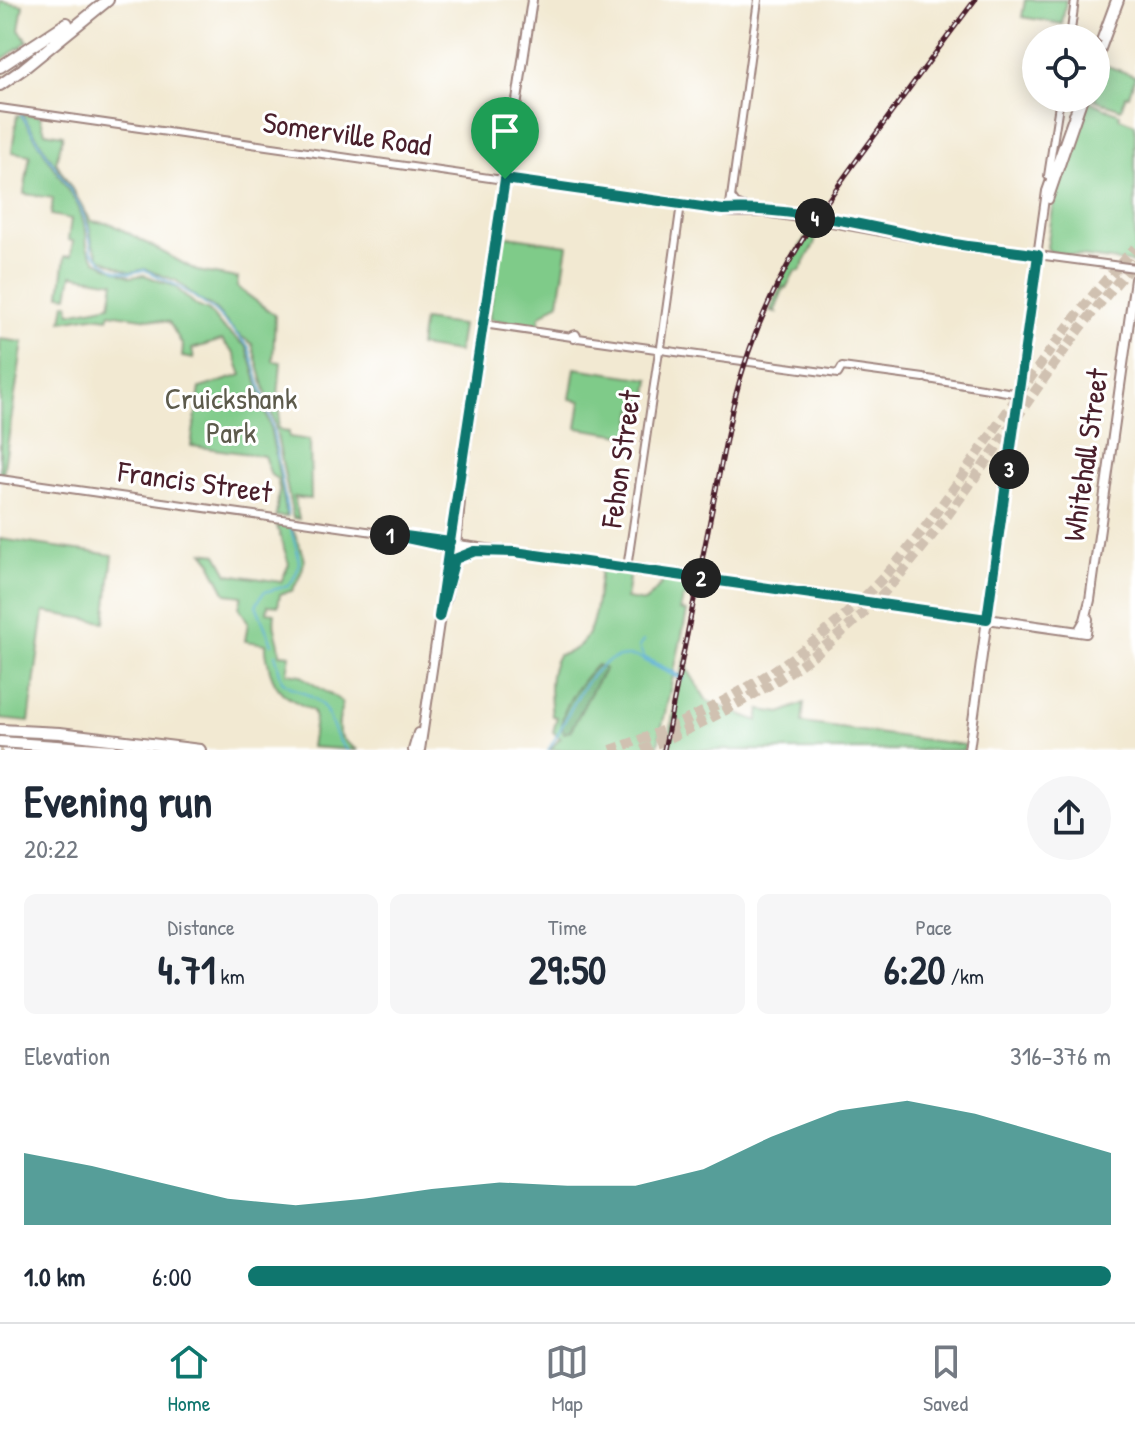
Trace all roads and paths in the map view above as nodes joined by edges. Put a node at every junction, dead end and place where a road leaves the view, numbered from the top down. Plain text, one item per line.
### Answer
1 (97, 0) edge
2 (108, 0) edge
3 (532, 0) edge
4 (758, 0) edge
5 (1075, 0) edge
6 (1118, 0) edge
7 (75, 20) junction
8 (1072, 24) edge
9 (1108, 24) edge
10 (1110, 24) edge
11 (0, 67) edge
12 (0, 85) edge
13 (0, 106) edge
14 (1059, 112) edge
15 (1060, 112) edge
16 (1061, 112) edge
17 (1077, 112) edge
18 (1058, 127) dead end
19 (1070, 130) junction
20 (505, 179) junction
21 (1046, 191) junction
22 (731, 197) junction
23 (681, 204) junction
24 (749, 209) junction
25 (727, 210) junction
26 (806, 218) junction
27 (1040, 255) junction
28 (1135, 266) edge
29 (1135, 279) edge
30 (1135, 294) edge
31 (1131, 310) junction
32 (483, 324) junction
33 (659, 349) junction
34 (1019, 394) junction
35 (0, 479) edge
36 (453, 545) junction
37 (475, 551) junction
38 (515, 552) junction
39 (455, 559) junction
40 (627, 568) junction
41 (439, 617) junction
42 (975, 617) junction
43 (987, 619) junction
44 (1082, 633) joint
45 (984, 641) junction
46 (424, 717) junction
47 (0, 732) edge
48 (0, 745) edge
49 (43, 750) edge
50 (112, 750) edge
51 (165, 750) edge
52 (200, 750) edge
53 (413, 750) edge
54 (420, 750) edge
55 (969, 750) edge

1 - 7 highway
2 - 7 highway
3 - 20 main road
4 - 22 main road
5 - 8 main road
6 - 9 main road
6 - 10 main road
7 - 11 highway
7 - 12 highway
13 - 20 main road, Somerville Road
14 - 21 main road
15 - 18 main road
16 - 19 main road
17 - 19 main road
19 - 21 main road
19 - 27 main road
20 - 23 main road, Somerville Road
20 - 32 main road
21 - 27 main road
22 - 24 main road
22 - 25 main road
23 - 25 main road, Somerville Road
23 - 33 main road, Fehon Street
24 - 25 main road, Somerville Road
24 - 26 main road, Somerville Road
25 - 26 main road, Somerville Road
26 - 27 main road, Somerville Road, bridge
27 - 28 main road, Somerville Road
27 - 34 main road
29 - 31 main road, Whitehall Street
30 - 31 main road, Whitehall Street
31 - 44 main road, Whitehall Street
32 - 33 main road
32 - 36 main road
33 - 34 main road
33 - 40 main road, Fehon Street
34 - 43 main road
35 - 36 main road, Francis Street
36 - 37 main road, Francis Street
36 - 38 main road, Francis Street
36 - 39 main road
36 - 41 main road
37 - 38 main road, Francis Street
37 - 39 main road
38 - 40 main road, Francis Street
39 - 41 main road
40 - 42 main road, Francis Street
41 - 46 main road
42 - 43 main road, Francis Street
42 - 45 main road
43 - 44 main road, Francis Street
43 - 45 main road
45 - 55 main road
46 - 53 main road
46 - 54 main road
47 - 51 highway
47 - 52 highway
48 - 49 highway
48 - 50 highway

